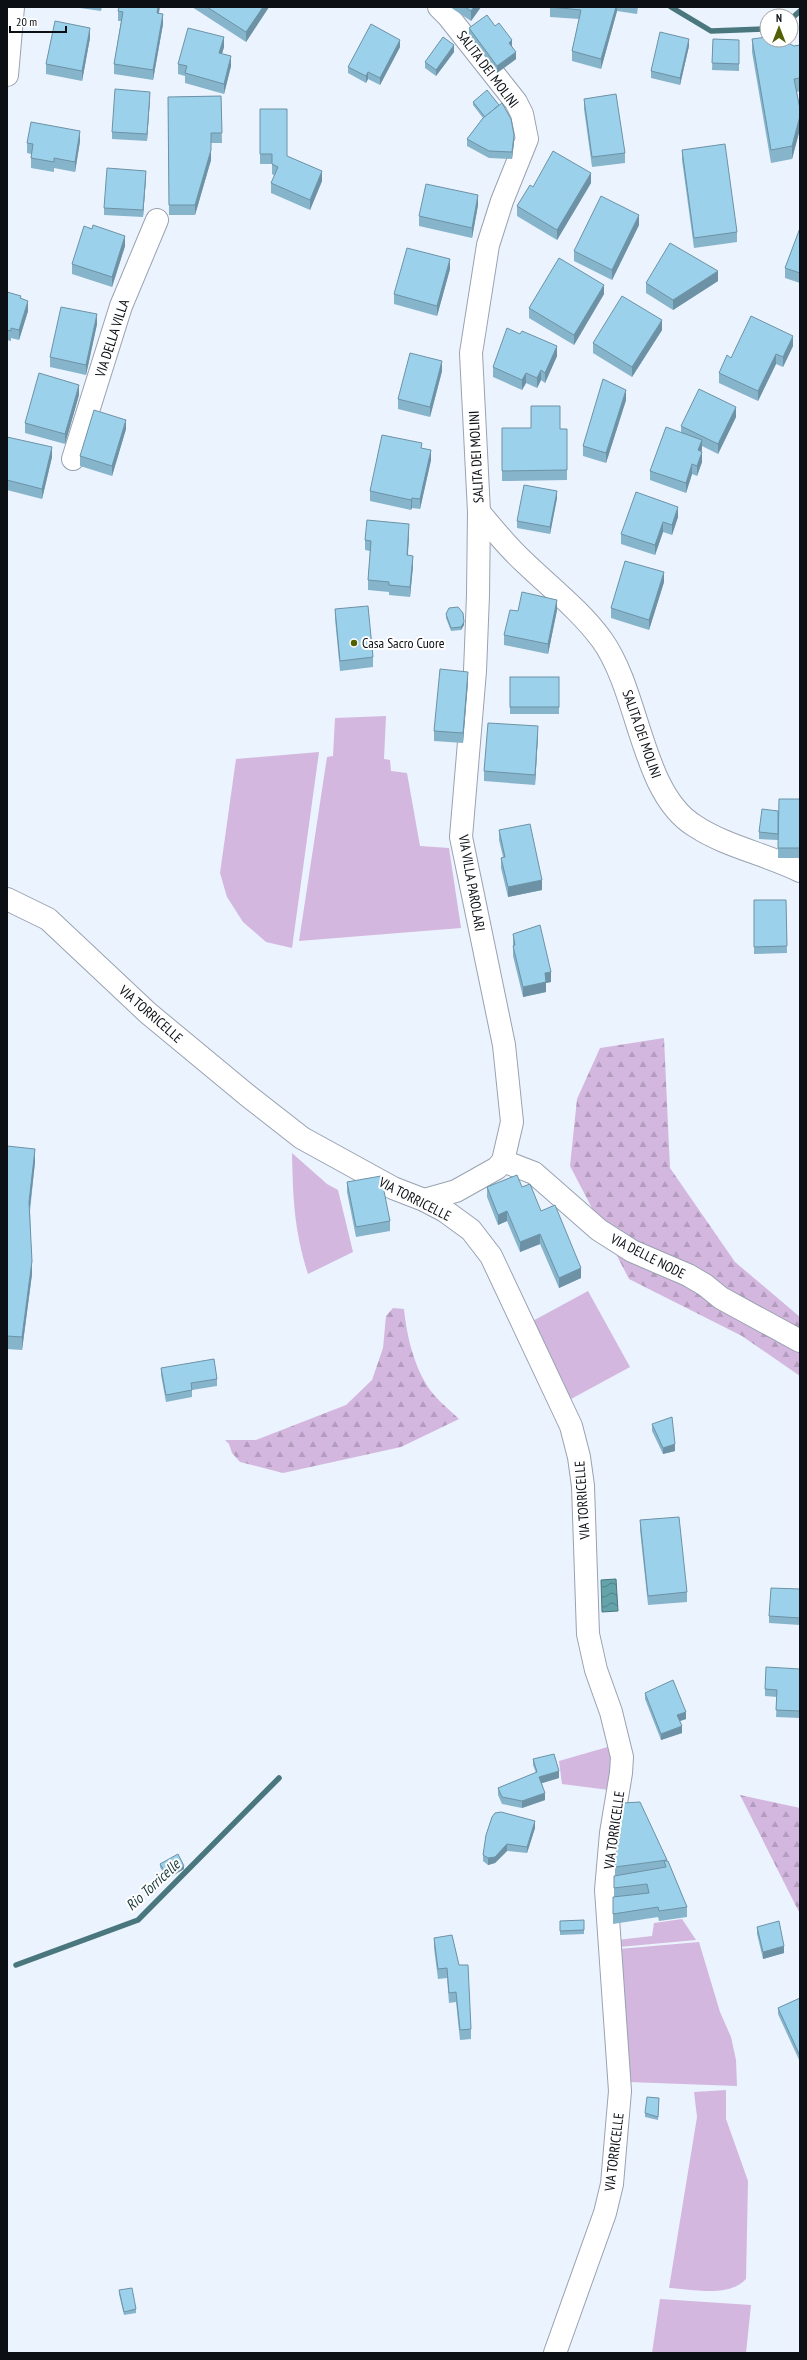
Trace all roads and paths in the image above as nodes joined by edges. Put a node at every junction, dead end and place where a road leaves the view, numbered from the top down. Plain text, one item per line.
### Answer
1 (13, 7) edge
2 (439, 7) edge
3 (7, 75) edge
4 (157, 220) dead end
5 (73, 459) dead end
6 (479, 512) junction
7 (800, 871) edge
8 (7, 899) edge
9 (503, 1161) junction
10 (424, 1200) junction
11 (800, 1341) edge
12 (555, 2353) edge

1 - 3 street
2 - 6 street, SALITA DEI MOLINI
4 - 5 street, VIA DELLA VILLA
6 - 7 street, SALITA DEI MOLINI
6 - 9 street, VIA VILLA PAROLARI
8 - 10 street, VIA TORRICELLE
9 - 10 street
9 - 11 street, VIA DELLE NODE
10 - 12 street, VIA TORRICELLE

